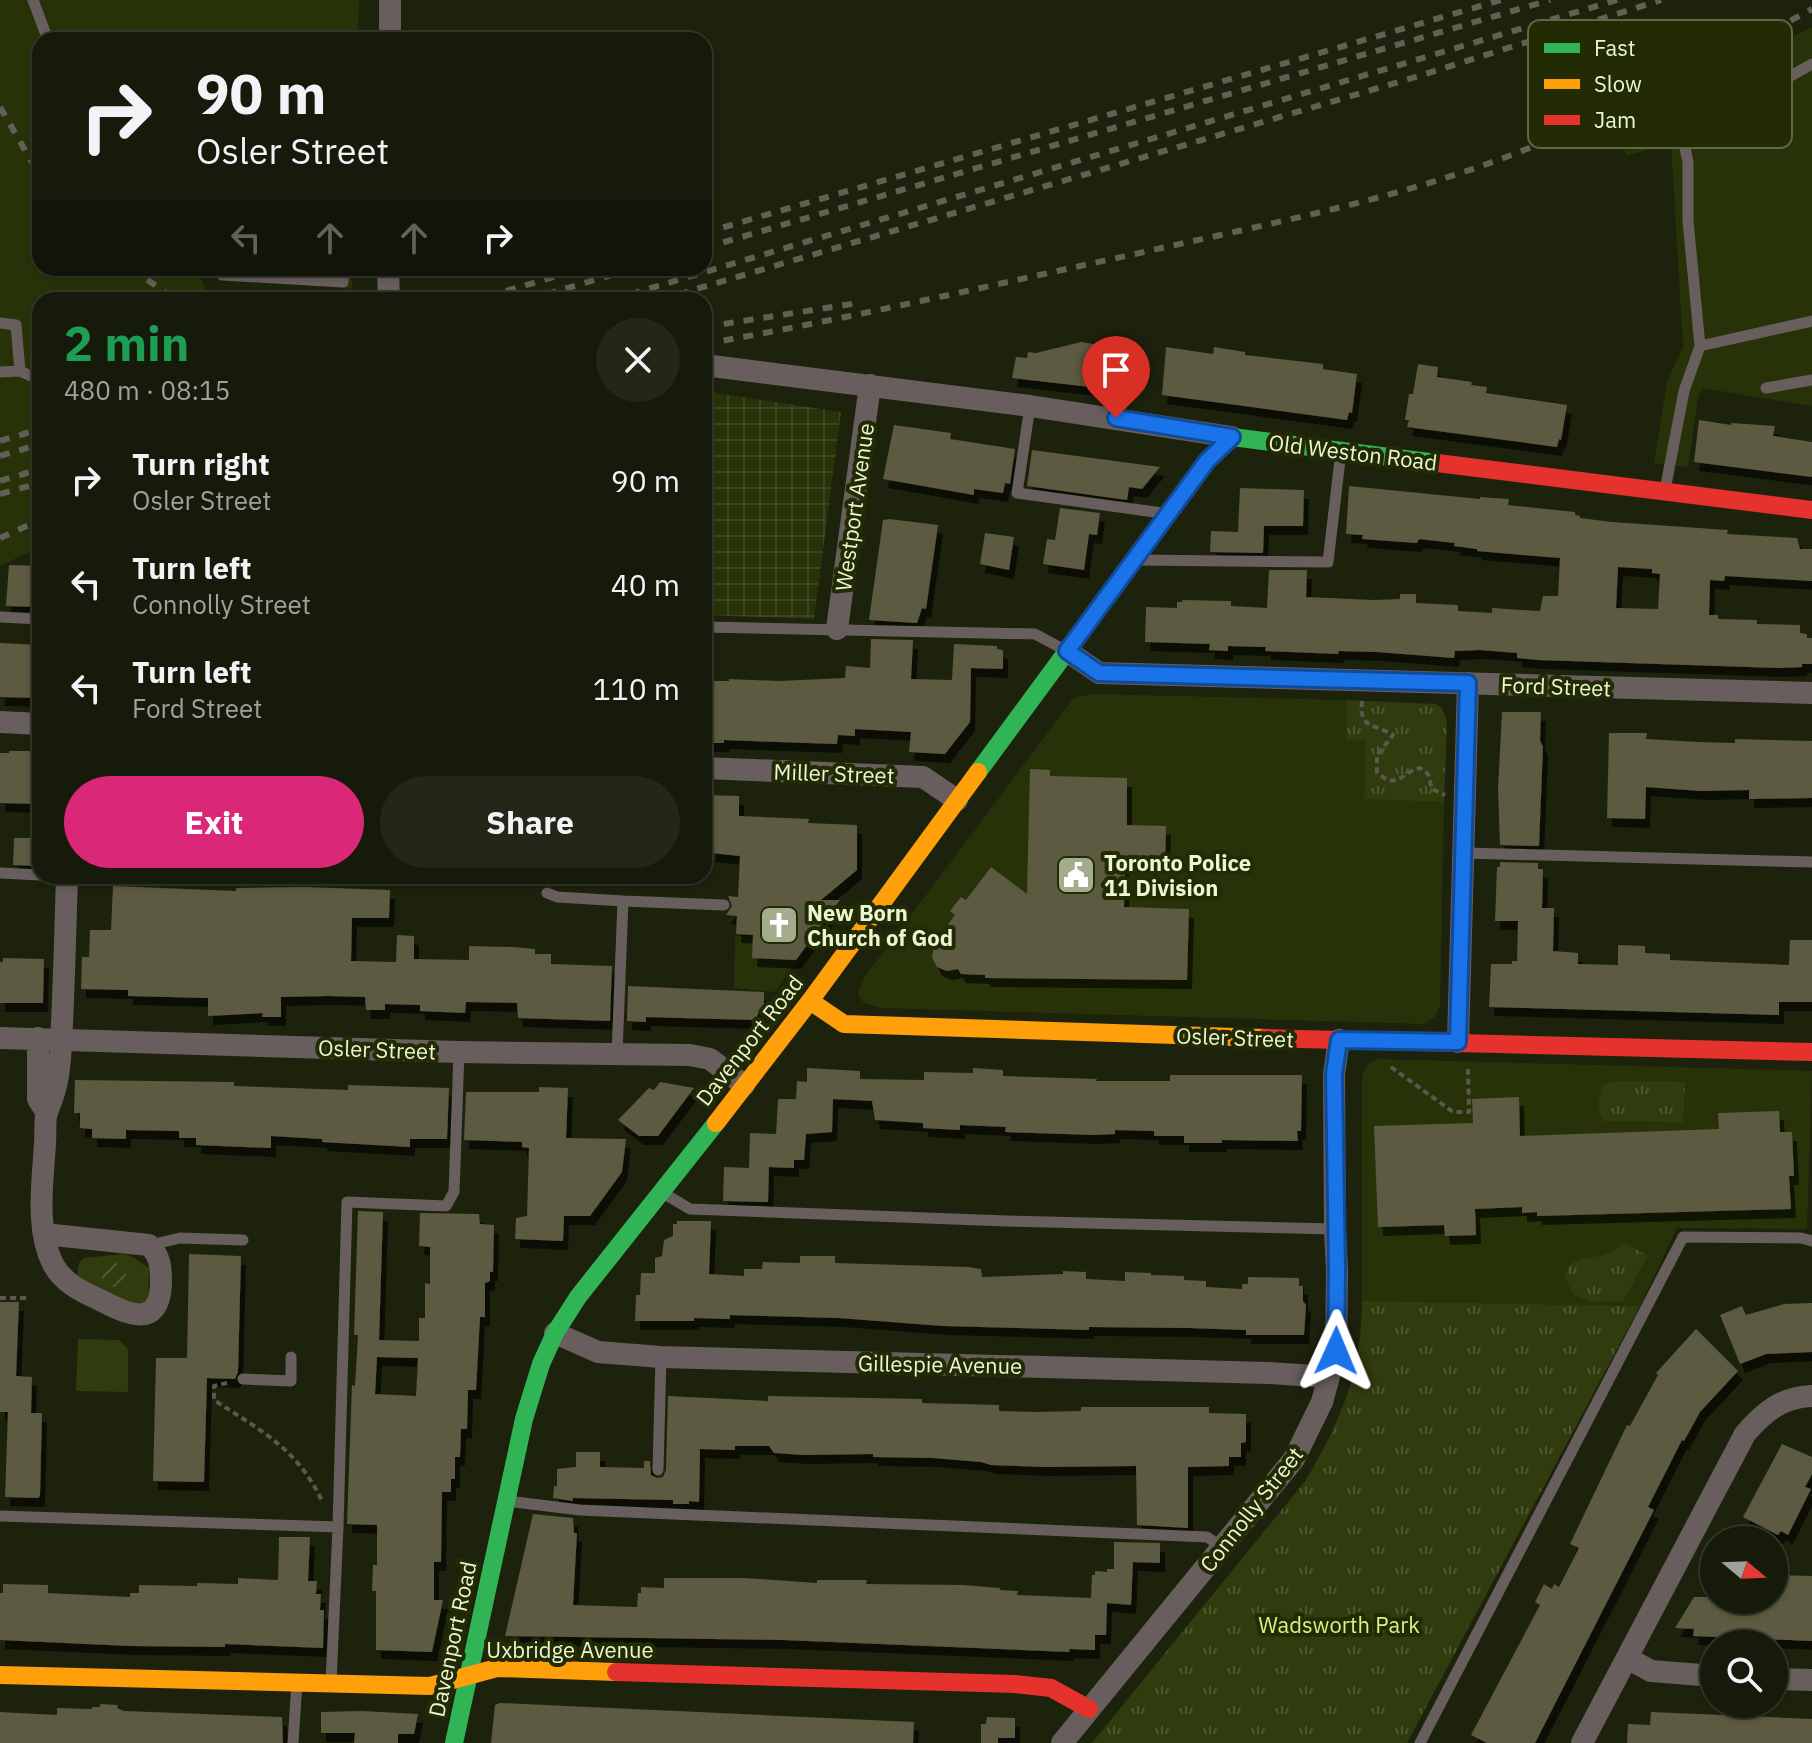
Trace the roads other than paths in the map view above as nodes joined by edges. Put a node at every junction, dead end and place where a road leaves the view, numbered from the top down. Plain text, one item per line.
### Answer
1 (33, 0) edge
2 (390, 0) edge
3 (45, 32) edge
4 (390, 32) edge
5 (1812, 64) edge
6 (1792, 75) edge
7 (1685, 148) edge
8 (239, 276) edge
9 (343, 276) edge
10 (1812, 321) edge
11 (0, 323) edge
12 (1700, 346) junction
13 (712, 366) edge
14 (20, 371) junction
15 (0, 372) edge
16 (32, 379) edge
17 (1812, 380) edge
18 (870, 385) junction
19 (1766, 388) dead end
20 (1030, 406) junction
21 (1232, 437) junction
22 (1341, 450) junction
23 (1665, 491) junction
24 (1812, 510) edge
25 (1167, 514) junction
26 (1133, 560) junction
27 (0, 617) edge
28 (32, 619) edge
29 (712, 627) edge
30 (837, 629) junction
31 (1067, 651) junction
32 (1468, 683) junction
33 (1812, 693) edge
34 (0, 722) edge
35 (32, 724) edge
36 (712, 768) edge
37 (957, 800) junction
38 (1463, 853) junction
39 (1812, 862) edge
40 (0, 873) edge
41 (32, 875) edge
42 (67, 884) edge
43 (547, 893) dead end
44 (623, 901) junction
45 (724, 905) dead end
46 (810, 1001) junction
47 (0, 1038) edge
48 (38, 1038) junction
49 (60, 1038) junction
50 (1339, 1040) junction
51 (1462, 1050) junction
52 (459, 1052) junction
53 (1812, 1052) edge
54 (617, 1054) junction
55 (744, 1085) junction
56 (47, 1113) junction
57 (662, 1193) junction
58 (1335, 1229) junction
59 (44, 1234) junction
60 (243, 1240) dead end
61 (1812, 1241) edge
62 (149, 1245) junction
63 (555, 1333) junction
64 (291, 1357) dead end
65 (661, 1357) junction
66 (1328, 1377) junction
67 (243, 1379) road end
68 (1812, 1396) edge
69 (658, 1470) dead end
70 (506, 1501) junction
71 (0, 1516) edge
72 (338, 1527) junction
73 (1222, 1547) junction
74 (1627, 1658) junction
75 (469, 1674) junction
76 (0, 1675) edge
77 (1700, 1675) edge
78 (1788, 1679) edge
79 (1812, 1680) edge
80 (297, 1682) junction
81 (331, 1682) junction
82 (1089, 1709) junction
83 (293, 1743) edge
84 (454, 1743) edge
85 (1062, 1743) edge
86 (1420, 1743) edge
87 (1582, 1743) edge

1 - 3 lane
2 - 4 street
5 - 6 lane
7 - 12 lane
8 - 9 lane
10 - 12 lane
11 - 14 lane
12 - 23 lane
13 - 18 street, Old Weston Road
14 - 15 lane
14 - 16 lane
17 - 19 lane
18 - 20 street, Old Weston Road
18 - 30 street, Westport Avenue
20 - 21 street, Old Weston Road
20 - 25 lane
21 - 22 street, Old Weston Road
21 - 25 street, Davenport Road
22 - 23 street, Old Weston Road
22 - 26 lane
23 - 24 street, Old Weston Road
25 - 26 street, Davenport Road
26 - 31 street, Davenport Road
27 - 28 lane
29 - 30 lane
30 - 31 lane
31 - 32 street, Ford Street
31 - 37 street, Davenport Road
32 - 33 street, Ford Street
32 - 38 street
34 - 35 street
36 - 37 street, Miller Street
37 - 46 street, Davenport Road
38 - 39 lane
38 - 51 street
40 - 41 lane
42 - 49 street
43 - 44 lane
44 - 45 lane
44 - 54 lane
46 - 50 street, Osler Street
46 - 55 street, Davenport Road
47 - 48 street, Osler Street
48 - 49 street, Osler Street
48 - 56 street
49 - 52 street, Osler Street
49 - 56 street
50 - 51 street, Osler Street
50 - 58 street, Connolly Street
51 - 53 street, Osler Street
52 - 54 street, Osler Street
52 - 72 lane
54 - 55 street, Osler Street
55 - 57 street, Davenport Road
56 - 59 street
57 - 58 lane
57 - 63 street, Davenport Road
58 - 66 street, Connolly Street
59 - 62 street
59 - 62 street
60 - 62 lane
61 - 86 lane
63 - 65 street, Gillespie Avenue
63 - 70 street, Davenport Road
64 - 67 lane
65 - 66 street, Gillespie Avenue
65 - 69 lane
66 - 73 street, Connolly Street
68 - 74 street
70 - 73 lane
70 - 75 street, Davenport Road
71 - 72 lane
72 - 81 lane
73 - 82 street, Connolly Street
74 - 77 street
74 - 87 street
75 - 81 street, Uxbridge Avenue
75 - 82 street, Uxbridge Avenue
75 - 84 street, Davenport Road
76 - 80 street, Uxbridge Avenue
78 - 79 street
80 - 81 street, Uxbridge Avenue
80 - 83 lane
82 - 85 street, Connolly Street

